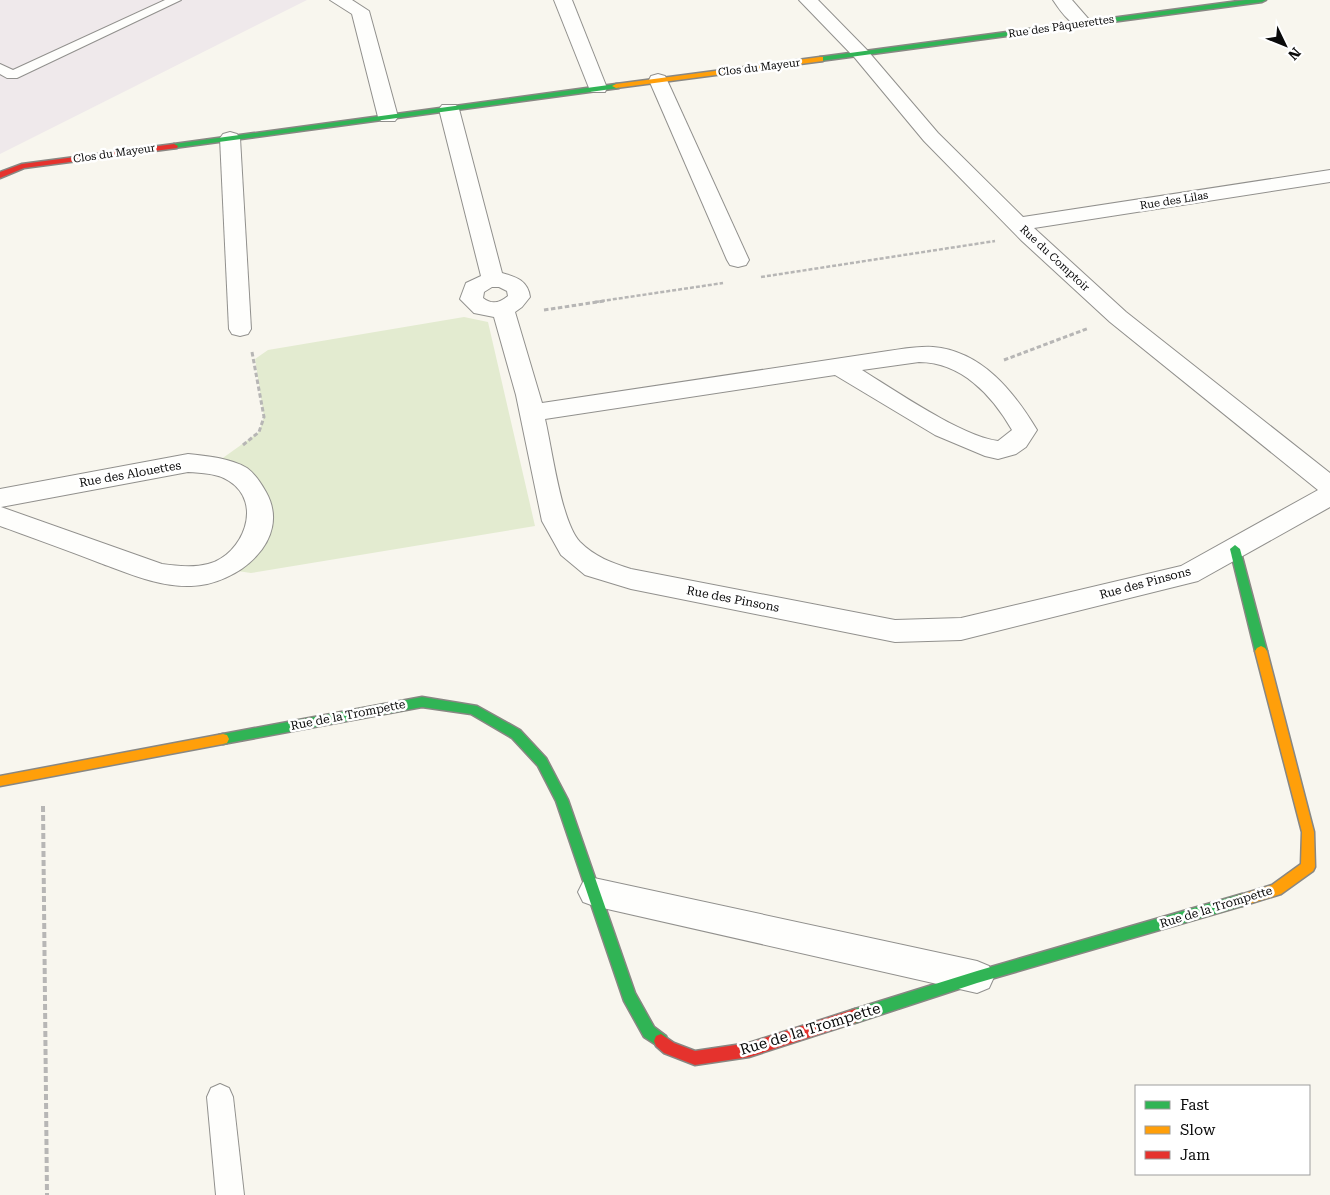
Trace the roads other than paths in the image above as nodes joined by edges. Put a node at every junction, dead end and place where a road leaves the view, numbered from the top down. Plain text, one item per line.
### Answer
1 (175, 0) edge
2 (339, 0) edge
3 (563, 0) edge
4 (808, 0) edge
5 (1062, 0) edge
6 (1262, 0) edge
7 (1083, 23) junction
8 (861, 54) junction
9 (0, 68) edge
10 (658, 80) junction
11 (598, 88) junction
12 (449, 109) junction
13 (388, 117) junction
14 (230, 138) junction
15 (0, 175) edge
16 (1330, 176) edge
17 (1024, 230) junction
18 (738, 260) dead end
19 (240, 329) road end
20 (838, 366) junction
21 (531, 413) junction
22 (1330, 486) edge
23 (1330, 495) edge
24 (0, 498) edge
25 (0, 516) edge
26 (1235, 549) junction
27 (0, 781) edge
28 (594, 892) junction
29 (977, 977) junction
30 (220, 1097) dead end
31 (230, 1195) edge

1 - 9 lane
2 - 13 street
3 - 11 street
4 - 8 street, Rue du Comptoir
5 - 7 street
6 - 7 street, Rue des Pâquerettes
7 - 8 street, Rue des Pâquerettes
8 - 10 street, Clos du Mayeur
8 - 17 street, Rue du Comptoir
10 - 11 street, Clos du Mayeur
10 - 18 street
11 - 12 street, Clos du Mayeur
12 - 13 street, Clos du Mayeur
12 - 21 street
13 - 14 street, Clos du Mayeur
14 - 15 street, Clos du Mayeur
14 - 19 street
16 - 17 street, Rue des Lilas
17 - 22 street, Rue du Comptoir
20 - 20 street
20 - 21 street
21 - 26 street, Rue des Pinsons
23 - 26 street, Rue des Pinsons
24 - 25 street, Rue des Alouettes
26 - 29 street, Rue de la Trompette
27 - 28 street, Rue de la Trompette
28 - 29 street, Rue de la Trompette
28 - 29 street, Rue de la Trompette
30 - 31 lane

